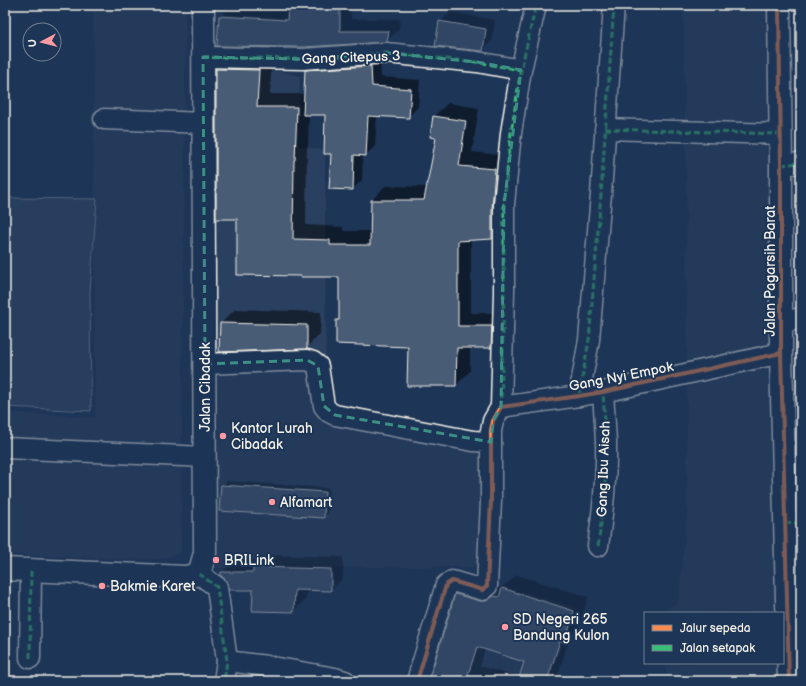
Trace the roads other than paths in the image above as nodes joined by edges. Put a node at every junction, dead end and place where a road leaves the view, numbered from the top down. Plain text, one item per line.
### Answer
1 (203, 5) edge
2 (536, 5) edge
3 (614, 5) edge
4 (779, 5) edge
5 (203, 57) junction
6 (521, 70) junction
7 (104, 119) dead end
8 (203, 123) junction
9 (605, 129) junction
10 (780, 134) junction
11 (791, 164) edge
12 (791, 321) edge
13 (781, 353) junction
14 (205, 364) junction
15 (603, 392) junction
16 (579, 396) junction
17 (501, 406) junction
18 (491, 442) junction
19 (5, 448) edge
20 (205, 457) junction
21 (793, 523) edge
22 (598, 546) dead end
23 (5, 568) edge
24 (31, 570) junction
25 (199, 574) junction
26 (30, 658) dead end
27 (227, 661) junction
28 (224, 681) edge
29 (344, 681) edge
30 (417, 681) edge
31 (789, 681) edge

1 - 5 main road, Jalan Cibadak
2 - 6 street
3 - 9 street
4 - 10 main road, Jalan Pagarsih Barat
5 - 6 street, Gang Citepus 3
5 - 8 main road, Jalan Cibadak
6 - 17 street
7 - 8 street
8 - 14 main road, Jalan Cibadak
9 - 10 street
9 - 16 street
10 - 11 main road, Jalan Pagarsih Barat
11 - 12 main road, Jalan Pagarsih Barat
12 - 13 main road, Jalan Pagarsih Barat
13 - 15 street, Gang Nyi Empok
13 - 21 main road, Jalan Pagarsih Barat
14 - 18 street
14 - 20 main road, Jalan Cibadak
15 - 16 street, Gang Nyi Empok
15 - 22 street, Gang Ibu Aisah
16 - 17 street, Gang Nyi Empok
17 - 18 street
18 - 30 street
19 - 20 street
20 - 25 main road, Jalan Cibadak
21 - 31 main road, Jalan Pagarsih Barat
23 - 24 main road
24 - 25 main road
24 - 26 street
25 - 27 street
27 - 28 street
27 - 29 street

